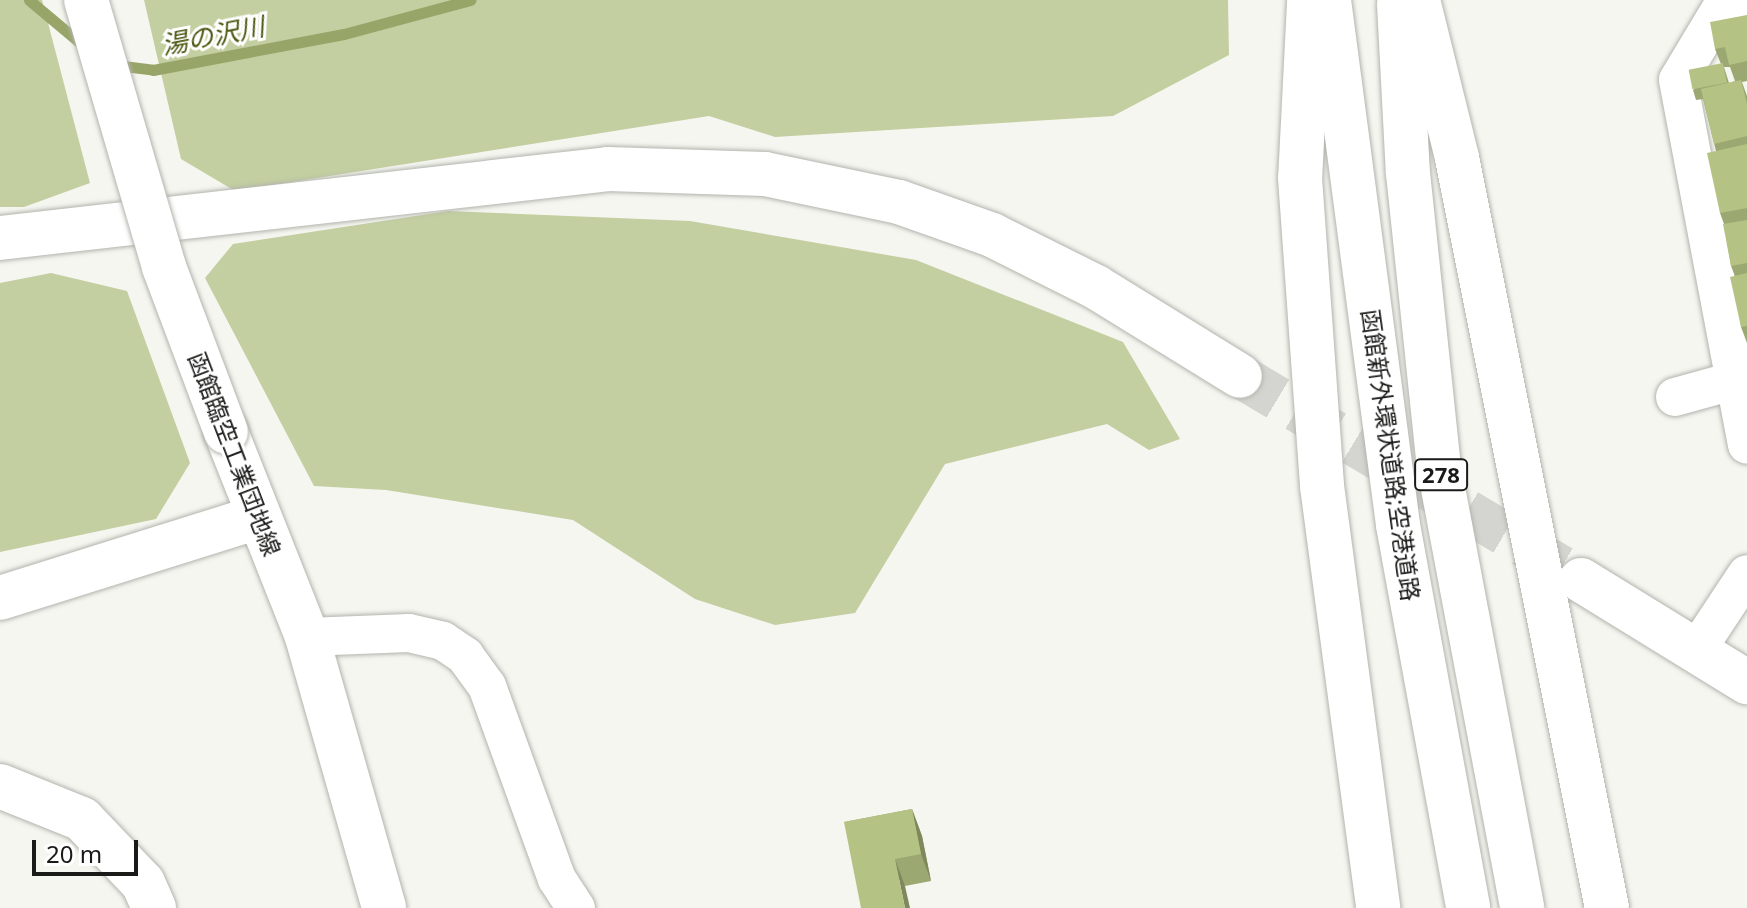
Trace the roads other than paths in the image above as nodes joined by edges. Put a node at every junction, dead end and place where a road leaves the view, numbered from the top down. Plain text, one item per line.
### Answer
1 (86, 0) edge
2 (1747, 1) edge
3 (1410, 16) edge
4 (1320, 19) edge
5 (0, 238) edge
6 (1240, 376) tunnel mouth
7 (1740, 378) edge
8 (1675, 397) dead end
9 (1747, 445) edge
10 (259, 517) junction
11 (1747, 574) edge
12 (1581, 580) tunnel mouth
13 (0, 598) edge
14 (307, 637) junction
15 (1696, 651) junction
16 (1747, 682) edge
17 (0, 786) edge
18 (154, 908) edge
19 (384, 908) edge
20 (576, 908) edge
21 (1378, 908) edge
22 (1468, 908) edge
23 (1522, 908) edge
24 (1607, 908) edge

1 - 10 main road, 函館臨空工業団地線, bridge
2 - 7 street
3 - 23 main road, 函館新外環状道路;空港道路 / 278
3 - 24 main road
4 - 21 main road
4 - 22 main road, 函館新外環状道路;空港道路 / 278
5 - 6 main road
7 - 8 street
7 - 9 street
10 - 13 main road
10 - 14 main road, 函館臨空工業団地線
11 - 15 street
12 - 15 main road
14 - 19 main road, 函館臨空工業団地線
14 - 20 street
15 - 16 main road
17 - 18 main road

